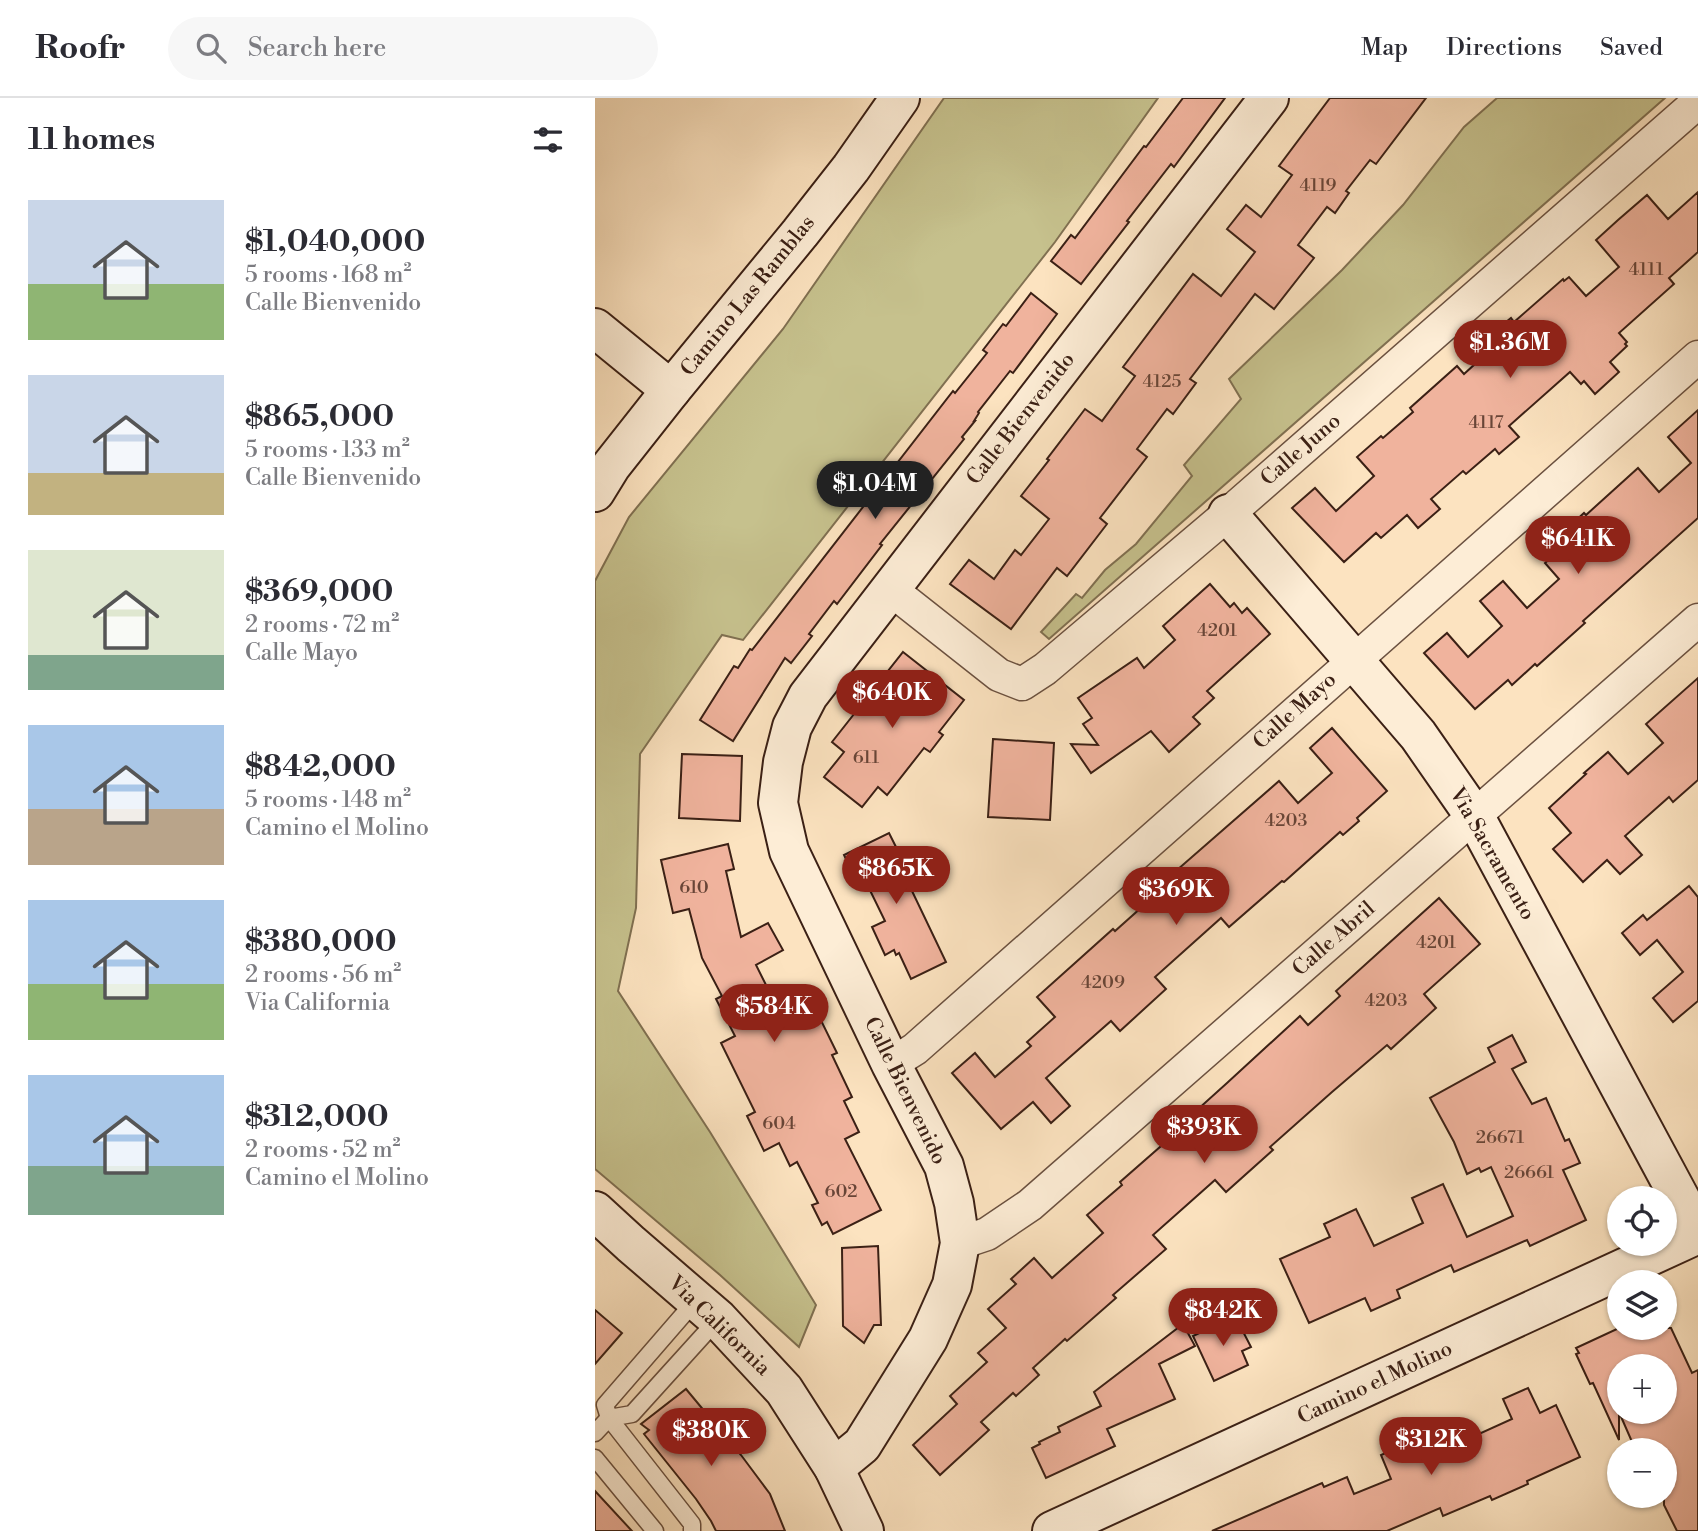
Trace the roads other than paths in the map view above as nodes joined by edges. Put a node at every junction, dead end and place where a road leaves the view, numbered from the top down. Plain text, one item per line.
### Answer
1 (900, 98) edge
2 (1269, 98) edge
3 (1698, 102) edge
4 (595, 328) edge
5 (1698, 357) edge
6 (671, 390) junction
7 (595, 492) edge
8 (1228, 514) junction
9 (890, 589) junction
10 (1698, 620) edge
11 (1355, 659) junction
12 (1475, 817) junction
13 (891, 1064) junction
14 (595, 1211) edge
15 (1698, 1233) edge
16 (960, 1243) junction
17 (707, 1310) junction
18 (609, 1418) junction
19 (595, 1433) edge
20 (595, 1458) edge
21 (834, 1468) junction
22 (655, 1531) edge
23 (692, 1531) edge
24 (864, 1531) edge
25 (1052, 1531) edge

1 - 6 street, Camino Las Ramblas
2 - 9 street, Calle Bienvenido
3 - 8 street, Calle Juno
4 - 6 street
5 - 11 street, Calle Mayo
6 - 7 street, Camino Las Ramblas
8 - 9 street, Calle Juno
8 - 11 street, Via Sacramento
9 - 13 street, Calle Bienvenido
10 - 12 street, Calle Abril
11 - 12 street, Via Sacramento
11 - 13 street, Calle Mayo
12 - 15 street, Via Sacramento
12 - 16 street, Calle Abril
13 - 16 street, Calle Bienvenido
14 - 17 street, Via California
15 - 25 street, Camino el Molino
16 - 21 street, Calle Bienvenido
17 - 18 lane
17 - 18 lane
17 - 21 street, Via California
18 - 19 lane
18 - 23 lane
20 - 22 lane
21 - 24 street, Via California

